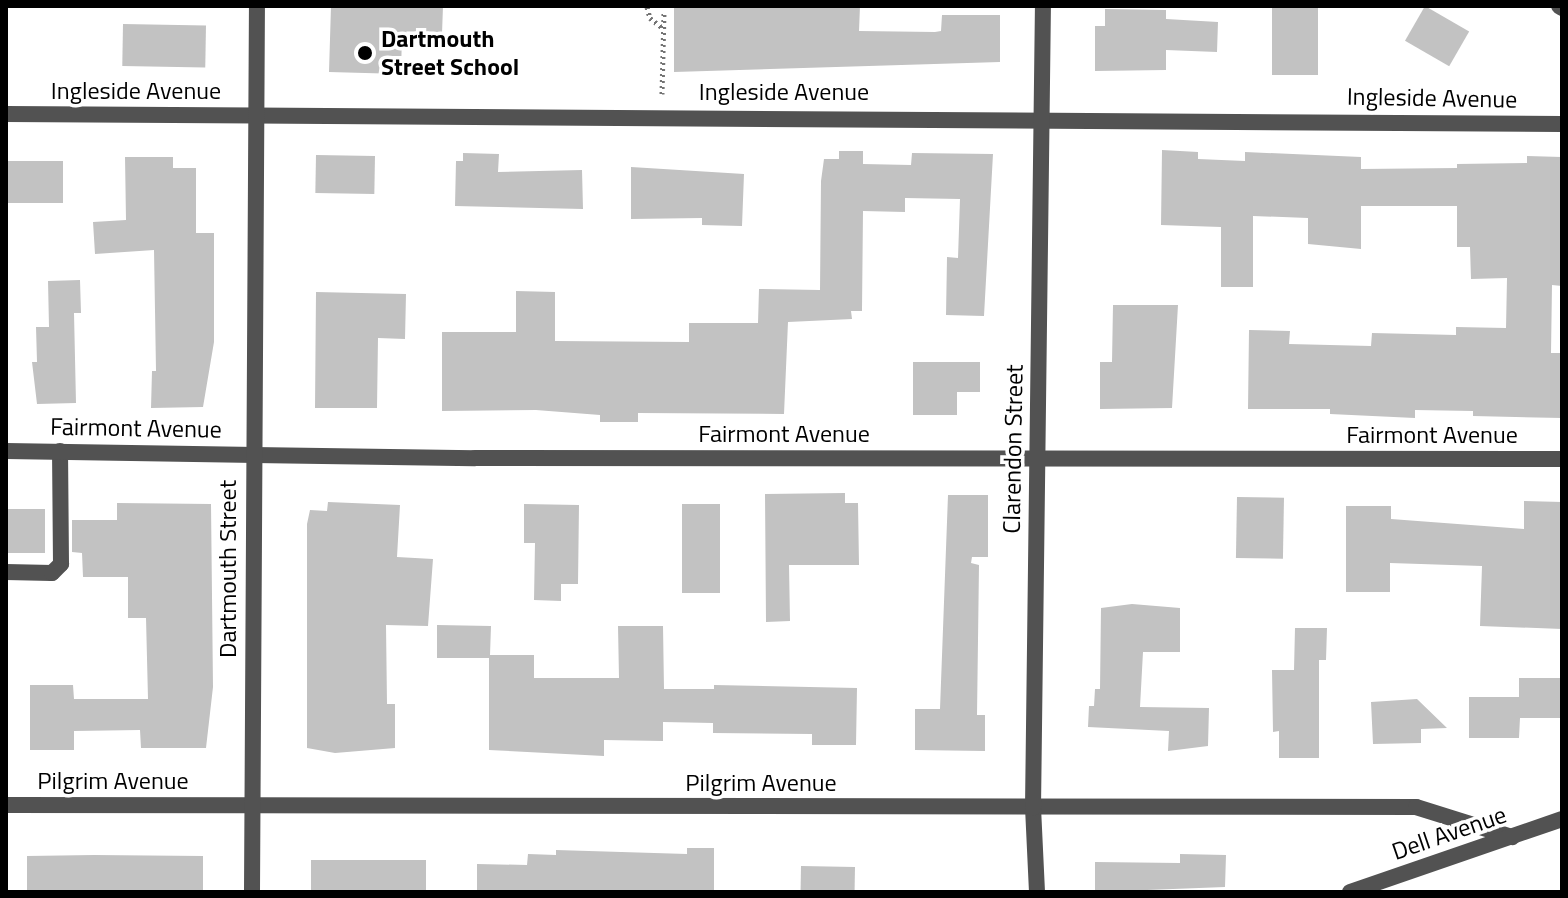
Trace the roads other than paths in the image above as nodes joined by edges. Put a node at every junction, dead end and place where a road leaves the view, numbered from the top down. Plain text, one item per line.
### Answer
1 (257, 6) edge
2 (1043, 6) edge
3 (6, 114) edge
4 (256, 115) junction
5 (1040, 118) junction
6 (1562, 124) edge
7 (6, 451) edge
8 (60, 451) junction
9 (253, 454) junction
10 (1037, 457) junction
11 (1562, 459) edge
12 (6, 572) edge
13 (6, 805) edge
14 (251, 805) junction
15 (1033, 808) junction
16 (1562, 819) edge
17 (1512, 837) junction
18 (252, 892) edge
19 (1037, 892) edge
20 (1350, 892) edge

1 - 4 street, Dartmouth Street
2 - 5 street, Clarendon Street
3 - 4 street, Ingleside Avenue
4 - 5 street, Ingleside Avenue
4 - 9 street, Dartmouth Street
5 - 6 street, Ingleside Avenue
5 - 10 street, Clarendon Street
7 - 8 street, Fairmont Avenue
8 - 9 street, Fairmont Avenue
8 - 12 street
9 - 10 street, Fairmont Avenue
9 - 14 street, Dartmouth Street
10 - 11 street, Fairmont Avenue
10 - 15 street, Clarendon Street
13 - 14 street, Pilgrim Avenue
14 - 15 street, Pilgrim Avenue
14 - 18 street, Dartmouth Street
15 - 17 street, Pilgrim Avenue
15 - 19 street, Clarendon Street
16 - 17 street, Dell Avenue
17 - 20 street, Dell Avenue

